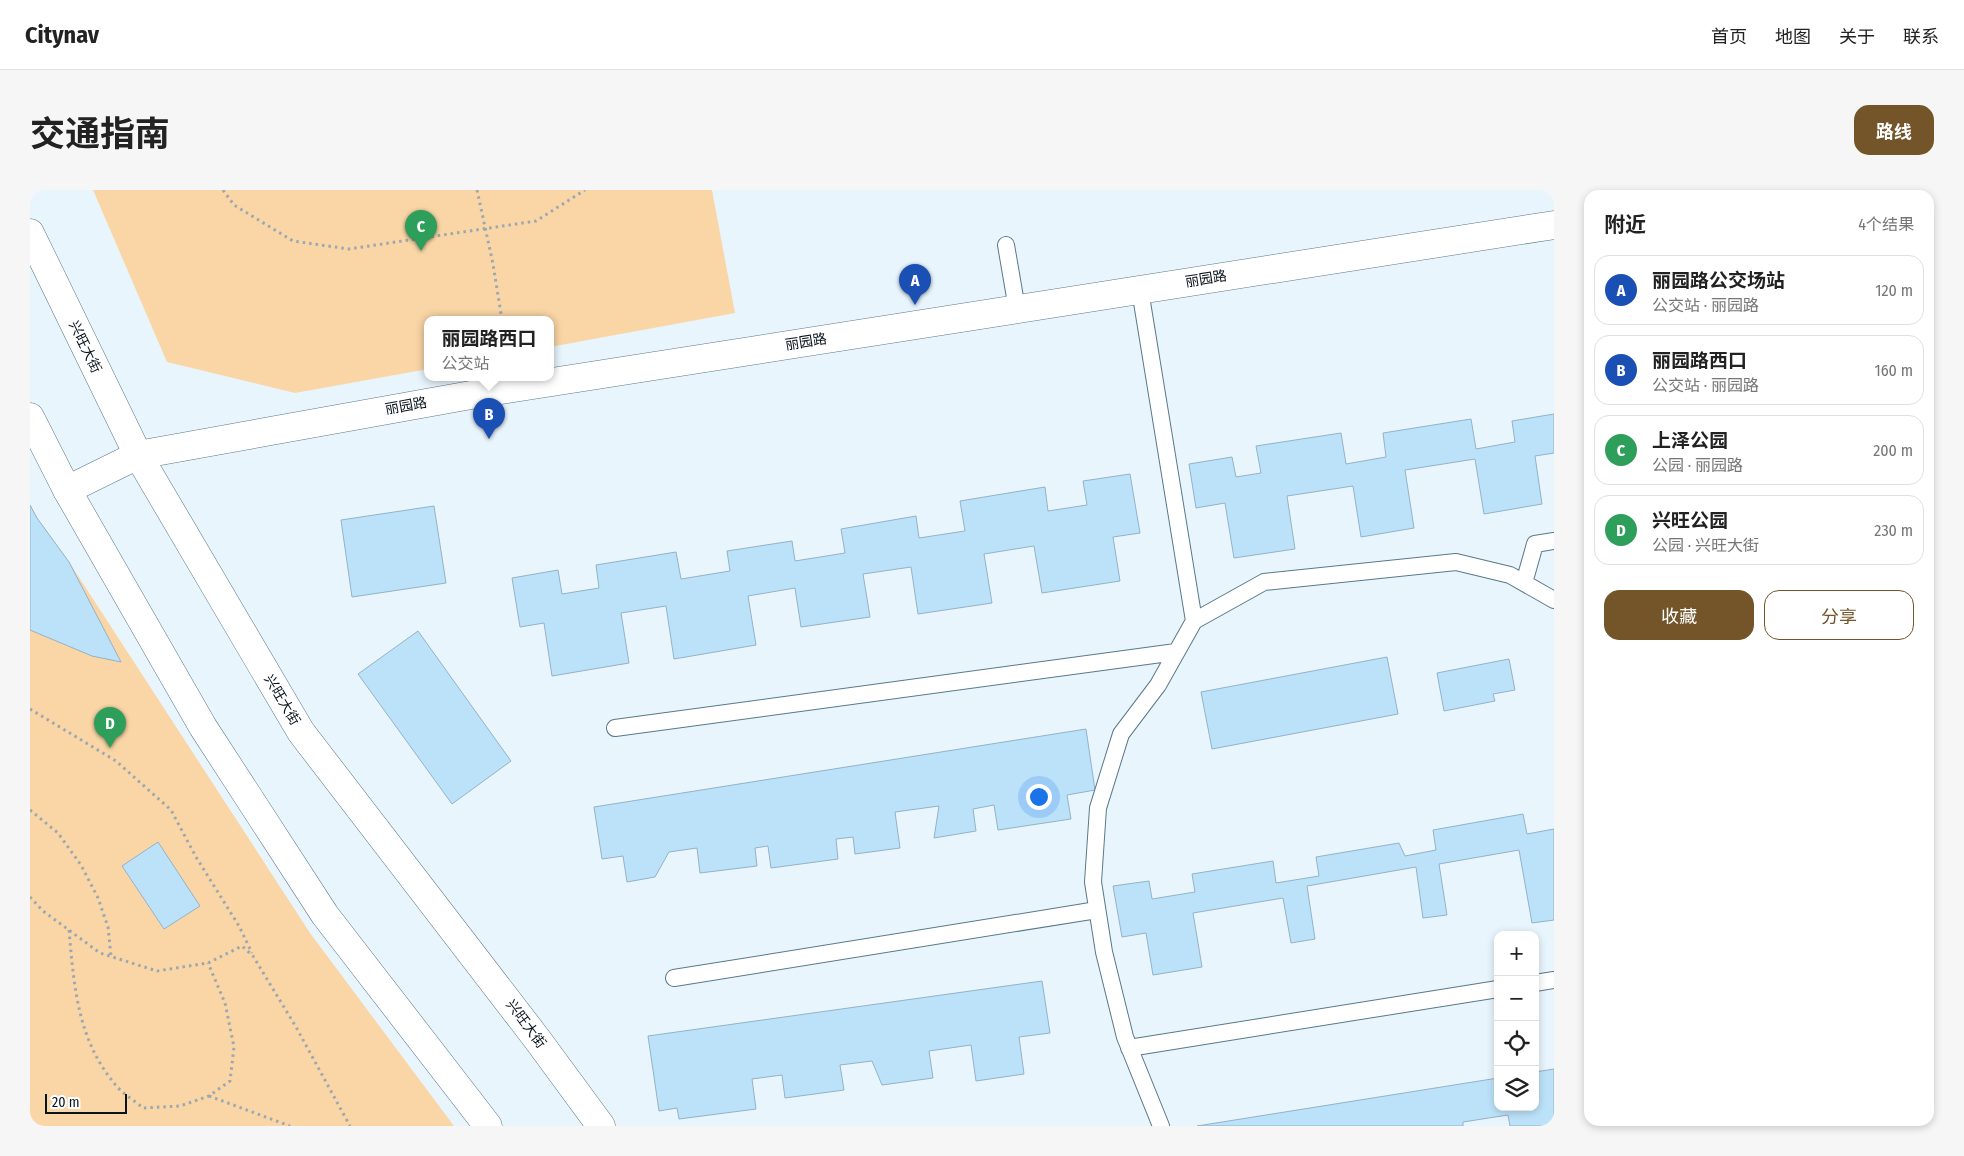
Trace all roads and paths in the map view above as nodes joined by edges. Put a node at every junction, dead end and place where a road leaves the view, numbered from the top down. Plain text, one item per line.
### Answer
1 (222, 190) edge
2 (477, 190) edge
3 (585, 190) edge
4 (1554, 225) edge
5 (486, 229) junction
6 (30, 233) edge
7 (1006, 245) dead end
8 (1140, 290) junction
9 (1017, 309) junction
10 (501, 316) edge
11 (30, 418) edge
12 (138, 455) junction
13 (67, 490) junction
14 (1554, 541) edge
15 (1524, 583) junction
16 (1554, 600) edge
17 (1194, 622) junction
18 (1176, 652) junction
19 (30, 709) edge
20 (615, 728) dead end
21 (30, 810) edge
22 (30, 897) edge
23 (1097, 910) junction
24 (68, 929) junction
25 (111, 956) junction
26 (253, 956) junction
27 (208, 963) junction
28 (674, 978) dead end
29 (1554, 980) edge
30 (1539, 982) edge
31 (1494, 990) edge
32 (1129, 1048) junction
33 (209, 1096) junction
34 (290, 1126) edge
35 (350, 1126) edge
36 (488, 1126) edge
37 (601, 1126) edge
38 (1161, 1126) edge

1 - 5 path
2 - 5 path
3 - 5 path
4 - 8 main road, 丽园路
5 - 10 path
6 - 12 main road, 兴旺大街
7 - 9 lane
8 - 9 main road, 丽园路
8 - 17 lane
9 - 12 main road, 丽园路
11 - 13 main road
12 - 13 main road, 丽园路
12 - 37 main road, 兴旺大街
13 - 36 main road
14 - 15 lane
15 - 16 lane
15 - 17 lane
17 - 18 lane
18 - 20 lane
18 - 23 lane
19 - 26 path
21 - 25 path
22 - 24 path
23 - 28 lane
23 - 32 lane
24 - 25 path
24 - 33 path
25 - 27 path
26 - 27 path
26 - 35 path
27 - 33 path
29 - 30 lane
31 - 32 lane
32 - 38 lane
33 - 34 path

